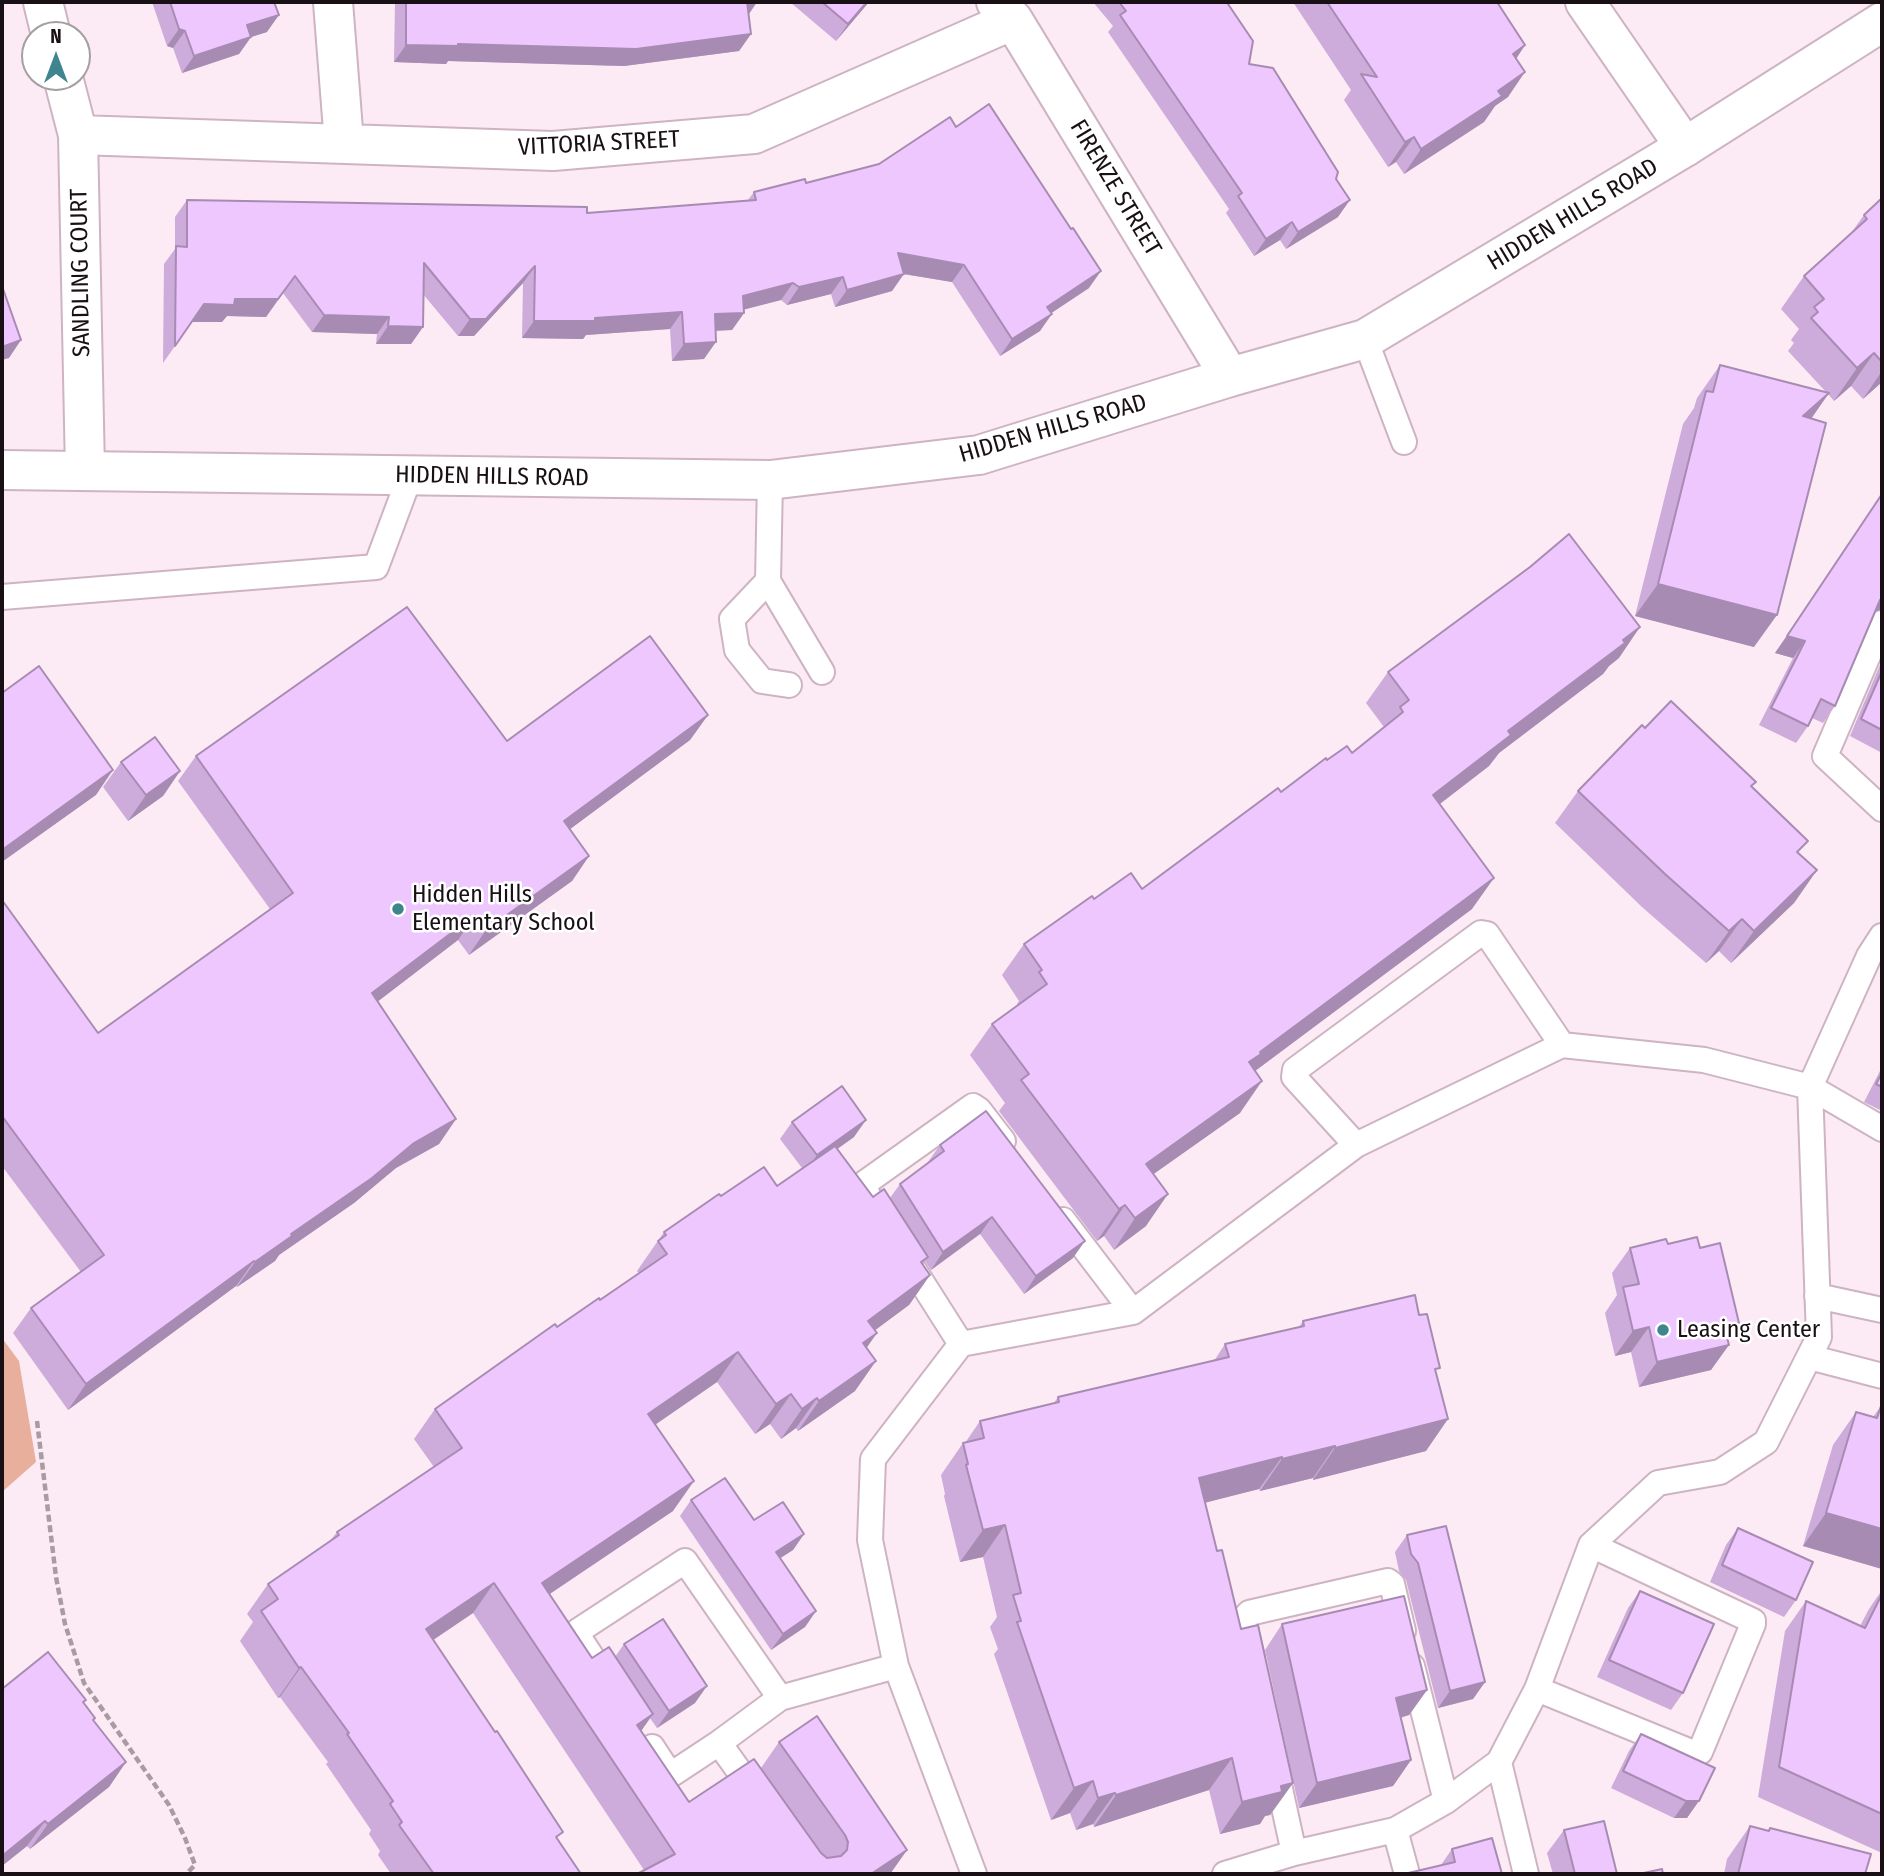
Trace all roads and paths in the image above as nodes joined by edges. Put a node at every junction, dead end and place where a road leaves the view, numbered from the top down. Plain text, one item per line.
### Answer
1 (43, 2) edge
2 (333, 2) edge
3 (1586, 2) edge
4 (1004, 11) edge
5 (48, 21) edge
6 (1882, 22) edge
7 (67, 91) edge
8 (78, 135) junction
9 (344, 143) junction
10 (1685, 147) junction
11 (1365, 339) junction
12 (1230, 377) junction
13 (1404, 442) dead end
14 (2, 470) edge
15 (85, 471) junction
16 (410, 476) junction
17 (769, 480) junction
18 (768, 581) junction
19 (2, 597) edge
20 (1882, 623) edge
21 (822, 671) dead end
22 (789, 685) dead end
23 (1882, 809) edge
24 (1878, 951) edge
25 (1562, 1045) junction
26 (1810, 1087) junction
27 (1882, 1129) edge
28 (1356, 1145) junction
29 (1020, 1163) edge
30 (1052, 1206) edge
31 (1818, 1296) junction
32 (1882, 1310) edge
33 (1133, 1312) junction
34 (961, 1344) junction
35 (1809, 1357) junction
36 (1882, 1376) edge
37 (37, 1421) dead end
38 (1591, 1545) junction
39 (896, 1666) junction
40 (1257, 1685) edge
41 (1537, 1689) junction
42 (780, 1698) junction
43 (623, 1704) edge
44 (639, 1727) edge
45 (719, 1743) junction
46 (1272, 1749) edge
47 (1499, 1762) junction
48 (1446, 1801) junction
49 (773, 1820) edge
50 (1395, 1830) junction
51 (1294, 1853) junction
52 (186, 1874) edge
53 (974, 1874) edge
54 (1225, 1874) edge
55 (1407, 1874) edge
56 (1527, 1874) edge

1 - 5 street
2 - 9 street
3 - 10 street
4 - 9 street, VITTORIA STREET
4 - 12 street, FIRENZE STREET
6 - 10 street, HIDDEN HILLS ROAD
7 - 8 street, SANDLING COURT
8 - 9 street, VITTORIA STREET
8 - 15 street, SANDLING COURT
10 - 11 street, HIDDEN HILLS ROAD
11 - 12 street, HIDDEN HILLS ROAD
11 - 13 lane
12 - 17 street, HIDDEN HILLS ROAD
14 - 15 street, HIDDEN HILLS ROAD
15 - 16 street, HIDDEN HILLS ROAD
16 - 17 street, HIDDEN HILLS ROAD
16 - 19 lane
17 - 18 lane
18 - 21 lane
18 - 22 lane
20 - 23 lane
24 - 26 lane
25 - 26 lane
25 - 28 lane
25 - 28 lane
26 - 27 lane
26 - 31 lane
28 - 33 lane
29 - 34 lane
30 - 33 lane
31 - 32 lane
31 - 35 lane
33 - 34 lane
34 - 39 lane
35 - 36 lane
35 - 38 lane
37 - 52 path
38 - 41 lane
38 - 41 lane
39 - 42 lane
39 - 53 lane
40 - 48 lane
41 - 47 lane
42 - 43 lane
42 - 45 lane
44 - 45 lane
45 - 49 lane
46 - 51 lane
47 - 48 lane
47 - 56 lane
48 - 50 lane
50 - 51 lane
50 - 55 lane
51 - 54 lane

